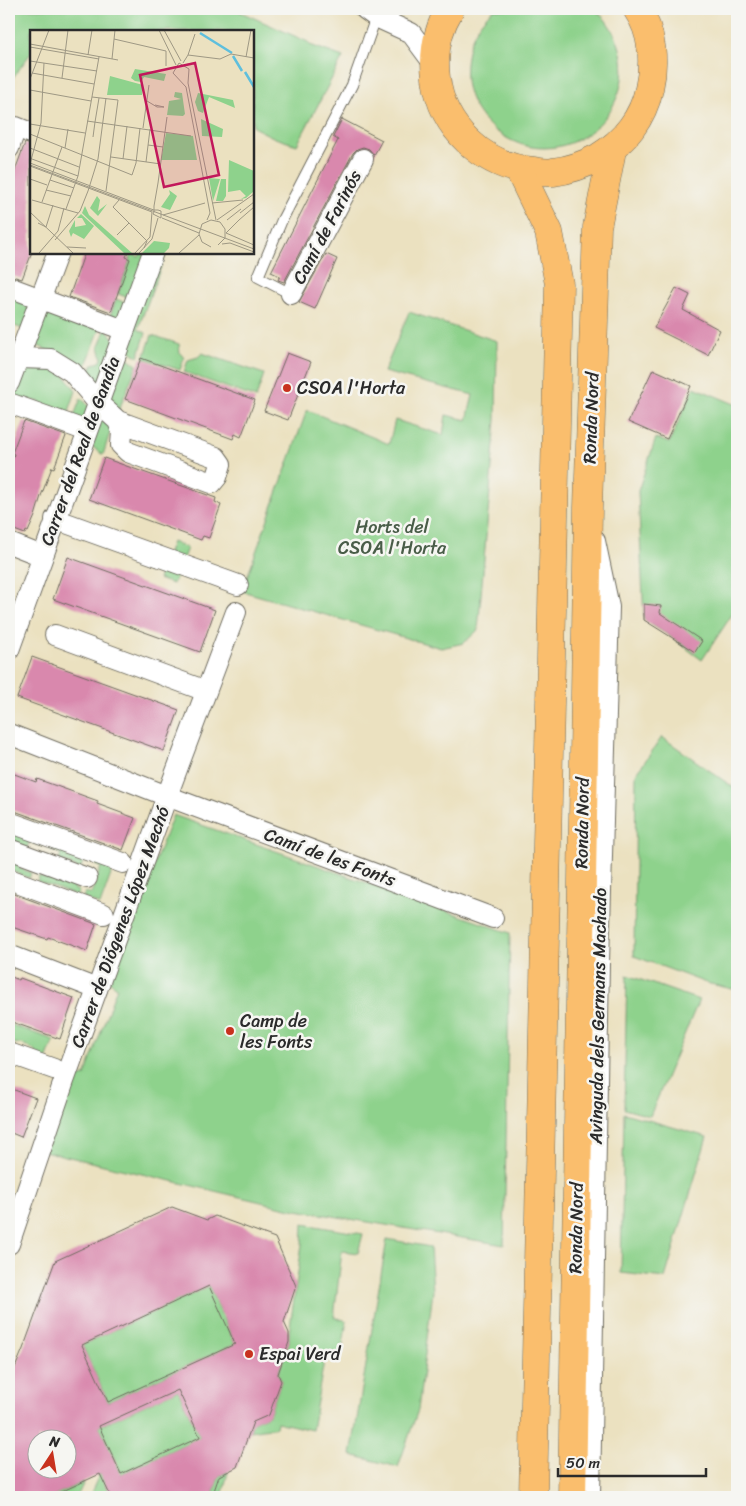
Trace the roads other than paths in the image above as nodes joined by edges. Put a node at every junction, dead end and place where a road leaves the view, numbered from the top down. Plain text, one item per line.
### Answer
1 (450, 9) edge
2 (637, 9) edge
3 (371, 13) edge
4 (434, 64) junction
5 (24, 130) edge
6 (9, 148) edge
7 (612, 150) junction
8 (362, 159) dead end
9 (519, 170) junction
10 (57, 254) edge
11 (152, 254) edge
12 (9, 287) edge
13 (291, 294) joint
14 (41, 299) junction
15 (124, 330) junction
16 (18, 358) junction
17 (9, 383) edge
18 (98, 403) junction
19 (9, 404) edge
20 (118, 421) junction
21 (87, 431) junction
22 (588, 508) junction
23 (55, 519) junction
24 (9, 543) edge
25 (42, 556) junction
26 (238, 585) dead end
27 (236, 612) dead end
28 (55, 635) dead end
29 (9, 650) edge
30 (206, 691) junction
31 (9, 734) edge
32 (167, 796) junction
33 (9, 822) edge
34 (49, 836) junction
35 (9, 849) edge
36 (96, 853) junction
37 (40, 860) junction
38 (123, 863) dead end
39 (87, 878) junction
40 (9, 879) edge
41 (30, 887) junction
42 (78, 904) junction
43 (104, 914) dead end
44 (492, 918) dead end
45 (9, 955) edge
46 (97, 989) junction
47 (9, 1053) edge
48 (54, 1070) dead end
49 (17, 1193) edge
50 (9, 1244) edge
51 (533, 1497) edge
52 (572, 1497) edge
53 (590, 1497) edge

1 - 4 main road
2 - 7 main road
3 - 4 street
3 - 13 lane
4 - 9 main road
5 - 6 street
7 - 9 main road
7 - 22 main road, Ronda Nord
8 - 13 street, Camí de Farinós
9 - 51 main road, Ronda Nord
10 - 14 street
11 - 15 street, Carrer del Real de Gandia
12 - 14 street
14 - 15 street
14 - 16 street
15 - 18 street, Carrer del Real de Gandia
16 - 17 street
16 - 18 street
18 - 20 street
18 - 21 street, Carrer del Real de Gandia
19 - 21 street
20 - 20 street
21 - 23 street, Carrer del Real de Gandia
22 - 52 main road, Ronda Nord
22 - 53 street, Avinguda dels Germans Machado
23 - 25 street, Carrer del Real de Gandia
23 - 26 street
24 - 25 street
25 - 29 street, Carrer del Real de Gandia
27 - 30 street, Carrer de Diógenes López Mechó
28 - 30 street
30 - 32 street, Carrer de Diógenes López Mechó
31 - 32 street, Camí de les Fonts
32 - 44 street, Camí de les Fonts
32 - 46 street, Carrer de Diógenes López Mechó
33 - 34 street
34 - 36 street
34 - 37 street
35 - 37 street
36 - 38 street
36 - 39 street
37 - 39 street
37 - 41 street
39 - 42 street
40 - 41 street
41 - 42 street
42 - 43 street
45 - 46 street
46 - 49 street, Carrer de Diógenes López Mechó
47 - 48 street
49 - 50 street, Carrer de Diógenes López Mechó

